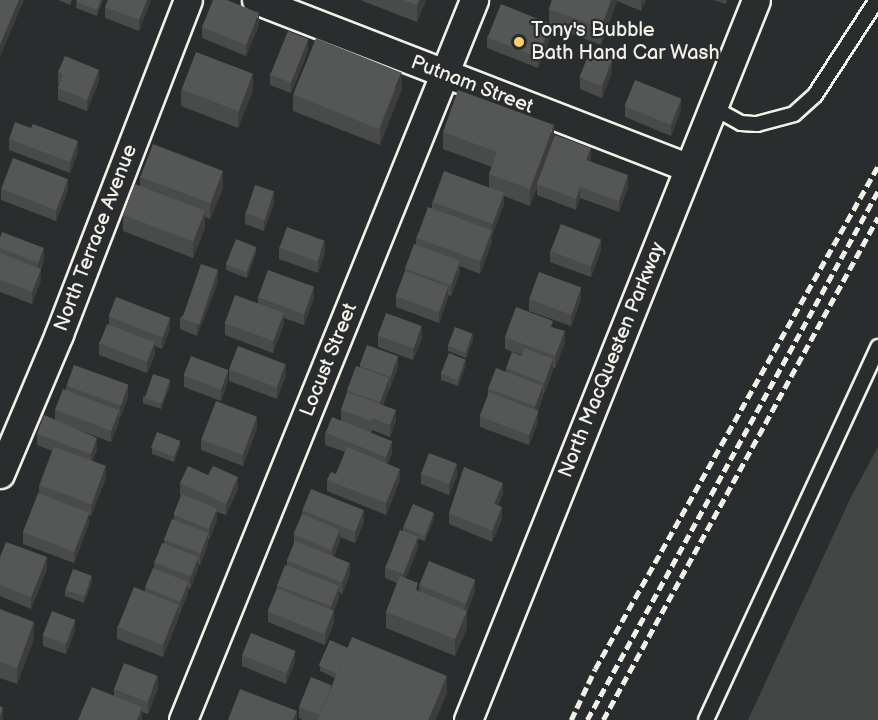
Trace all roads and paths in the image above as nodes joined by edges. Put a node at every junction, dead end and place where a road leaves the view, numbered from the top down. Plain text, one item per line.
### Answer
1 (188, 0) edge
2 (256, 0) edge
3 (474, 0) edge
4 (756, 0) edge
5 (877, 0) edge
6 (444, 74) junction
7 (712, 107) junction
8 (689, 168) junction
9 (878, 347) edge
10 (0, 474) edge
11 (183, 720) edge
12 (468, 720) edge
13 (706, 720) edge

1 - 10 street, North Terrace Avenue
2 - 6 street, Putnam Street
3 - 6 street, Locust Street
4 - 7 street, North MacQuesten Parkway
5 - 7 lane
6 - 8 street, Putnam Street
6 - 11 street, Locust Street
7 - 8 street, North MacQuesten Parkway
8 - 12 street, North MacQuesten Parkway
9 - 13 lane

